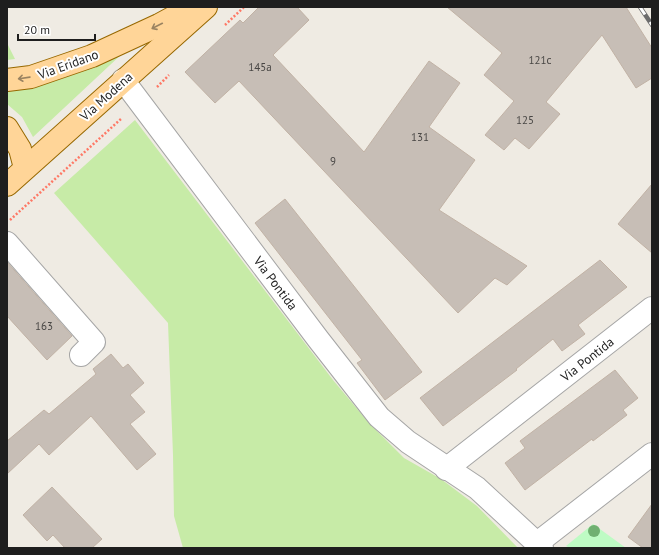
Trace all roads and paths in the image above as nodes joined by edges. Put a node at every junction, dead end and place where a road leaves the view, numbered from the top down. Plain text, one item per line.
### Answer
1 (192, 7) edge
2 (206, 7) edge
3 (7, 80) edge
4 (123, 80) junction
5 (7, 128) edge
6 (16, 166) edge
7 (7, 185) edge
8 (7, 243) edge
9 (652, 308) edge
10 (81, 355) dead end
11 (652, 454) edge
12 (446, 469) junction
13 (539, 546) edge

1 -> 3 main road, Via Eridano
2 - 4 main road, Via Modena
4 - 6 main road, Via Modena
4 - 12 street, Via Pontida
5 - 6 main road
6 - 7 main road, Via Modena
8 - 10 street
9 - 12 street, Via Pontida
11 - 13 street, Via Pontida
12 - 13 street, Via Pontida

